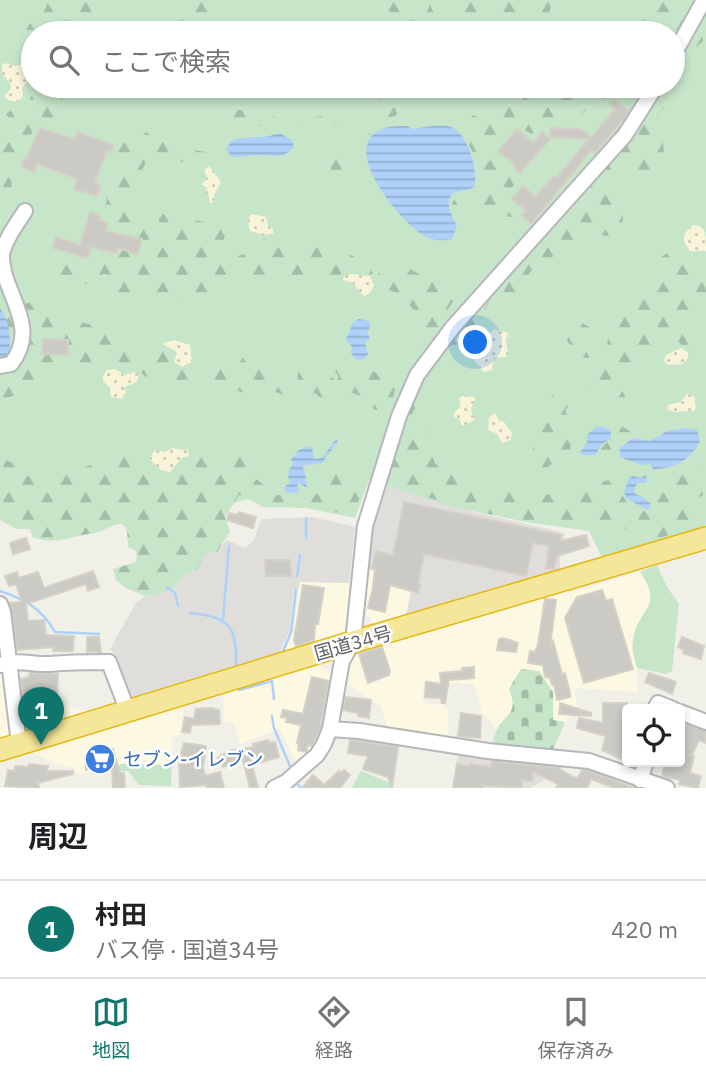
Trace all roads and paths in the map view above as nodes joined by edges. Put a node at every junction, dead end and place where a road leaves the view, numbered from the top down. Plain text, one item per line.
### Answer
1 (704, 0) edge
2 (685, 34) edge
3 (648, 98) edge
4 (25, 211) dead end
5 (0, 366) edge
6 (706, 538) edge
7 (0, 604) edge
8 (354, 642) junction
9 (5, 664) edge
10 (131, 711) junction
11 (685, 714) edge
12 (706, 722) edge
13 (330, 729) junction
14 (10, 747) edge
15 (644, 767) edge
16 (640, 780) junction
17 (284, 786) edge
18 (667, 788) edge

1 - 2 street
3 - 8 street
4 - 5 street
6 - 8 highway, 国道34号
7 - 9 street
8 - 10 highway, 国道34号
8 - 13 street
9 - 10 street
9 - 14 street
10 - 14 highway, 国道34号
11 - 12 street
13 - 16 street
13 - 17 street
15 - 16 street
16 - 18 street

